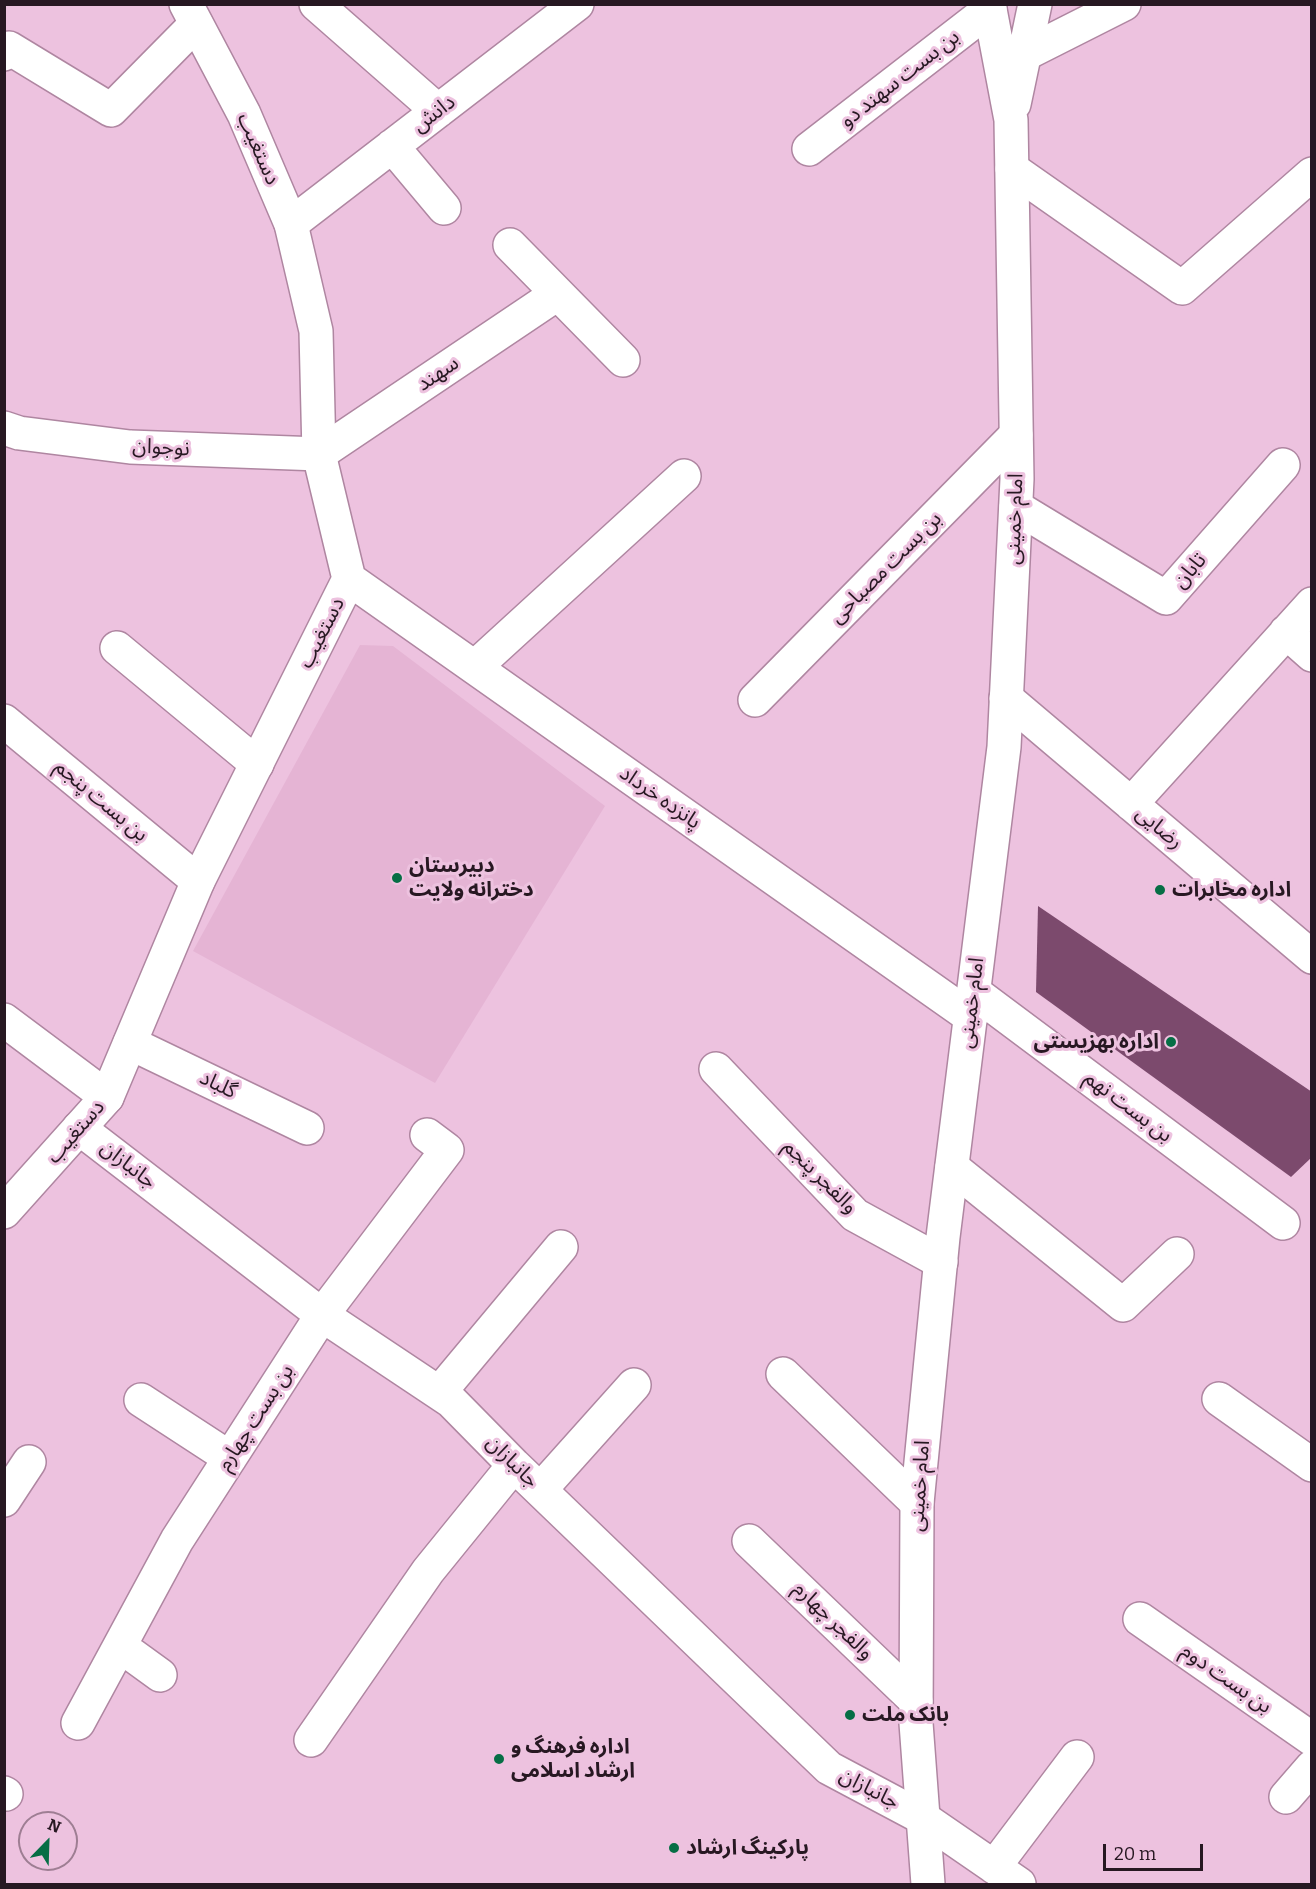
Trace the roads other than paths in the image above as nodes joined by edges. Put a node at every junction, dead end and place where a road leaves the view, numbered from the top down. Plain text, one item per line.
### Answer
1 (316, 4) edge
2 (577, 4) edge
3 (1035, 4) edge
4 (1124, 4) edge
5 (990, 7) edge
6 (191, 14) edge
7 (4, 54) edge
8 (1025, 54) junction
9 (438, 111) junction
10 (1011, 120) junction
11 (392, 146) junction
12 (809, 148) dead end
13 (1012, 169) junction
14 (1311, 174) edge
15 (444, 208) dead end
16 (291, 224) junction
17 (510, 245) dead end
18 (557, 294) junction
19 (622, 360) dead end
20 (4, 428) edge
21 (1016, 435) junction
22 (319, 454) junction
23 (1283, 465) dead end
24 (684, 476) dead end
25 (1016, 507) junction
26 (349, 579) junction
27 (1311, 604) edge
28 (1286, 632) junction
29 (117, 648) dead end
30 (1311, 655) edge
31 (475, 668) junction
32 (1006, 698) junction
33 (755, 700) dead end
34 (4, 721) edge
35 (257, 764) junction
36 (1131, 804) junction
37 (198, 881) junction
38 (1311, 957) edge
39 (972, 1004) junction
40 (4, 1020) edge
41 (130, 1043) junction
42 (716, 1069) dead end
43 (106, 1097) junction
44 (79, 1128) junction
45 (307, 1128) dead end
46 (427, 1135) dead end
47 (952, 1167) junction
48 (6, 1208) edge
49 (1283, 1223) dead end
50 (561, 1247) dead end
51 (1177, 1254) dead end
52 (941, 1262) junction
53 (322, 1315) junction
54 (783, 1374) dead end
55 (634, 1385) dead end
56 (439, 1393) junction
57 (1219, 1398) dead end
58 (141, 1400) dead end
59 (230, 1458) junction
60 (28, 1462) dead end
61 (514, 1465) junction
62 (1311, 1465) edge
63 (540, 1490) junction
64 (917, 1503) junction
65 (8, 1504) edge
66 (749, 1541) dead end
67 (1140, 1619) dead end
68 (120, 1646) junction
69 (160, 1675) dead end
70 (916, 1701) junction
71 (78, 1723) dead end
72 (1311, 1739) edge
73 (311, 1740) dead end
74 (1077, 1757) dead end
75 (1311, 1767) edge
76 (1286, 1797) dead end
77 (923, 1818) junction
78 (1006, 1876) edge
79 (928, 1884) edge

1 - 9 street
2 - 9 street, دانش
3 - 8 street
4 - 8 street
5 - 10 street
5 - 12 street, بن بست سهند دو
6 - 7 street
6 - 16 street, دستغیب
8 - 10 street
9 - 11 street, دانش
10 - 13 street, امام خمینی
11 - 15 street
11 - 16 street, دانش
13 - 14 street
13 - 21 street, امام خمینی
16 - 22 street, دستغیب
17 - 18 street
18 - 19 street
18 - 22 street, سهند
20 - 22 street, نوجوان
21 - 25 street, امام خمینی
21 - 33 street, بن بست مصباحی
22 - 26 street, دستغیب
23 - 25 street, تابان
24 - 31 street
25 - 32 street, امام خمینی
26 - 31 street, پانزده خرداد
26 - 35 street, دستغیب
27 - 28 street
28 - 30 street
28 - 36 street
29 - 35 street
31 - 39 street, پانزده خرداد
32 - 36 street, رضایی
32 - 39 street, امام خمینی
34 - 37 street, بن بست پنجم
35 - 37 street, دستغیب
36 - 38 street, رضایی
37 - 41 street, دستغیب
39 - 47 street, امام خمینی
39 - 49 street, بن بست نهم
40 - 43 street
41 - 43 street, دستغیب
41 - 45 street, گلباد
42 - 52 street, والفجر پنجم
43 - 44 street, دستغیب
44 - 48 street, دستغیب
44 - 53 street, جانبازان
46 - 53 street, بن بست چهارم
47 - 51 street
47 - 52 street, امام خمینی
50 - 56 street
52 - 64 street, امام خمینی
53 - 56 street, جانبازان
53 - 59 street, بن بست چهارم
54 - 64 street
55 - 63 street
56 - 61 street, جانبازان
57 - 62 street
58 - 59 street
59 - 68 street, بن بست چهارم
60 - 65 street
61 - 63 street, جانبازان
61 - 73 street
63 - 77 street, جانبازان
64 - 70 street, امام خمینی
66 - 70 street, والفجر چهارم
67 - 72 street, بن بست دوم
68 - 69 street
68 - 71 street, بن بست چهارم
70 - 77 street, امام خمینی
74 - 78 street
75 - 76 street
77 - 78 street, جانبازان
77 - 79 street, امام خمینی

